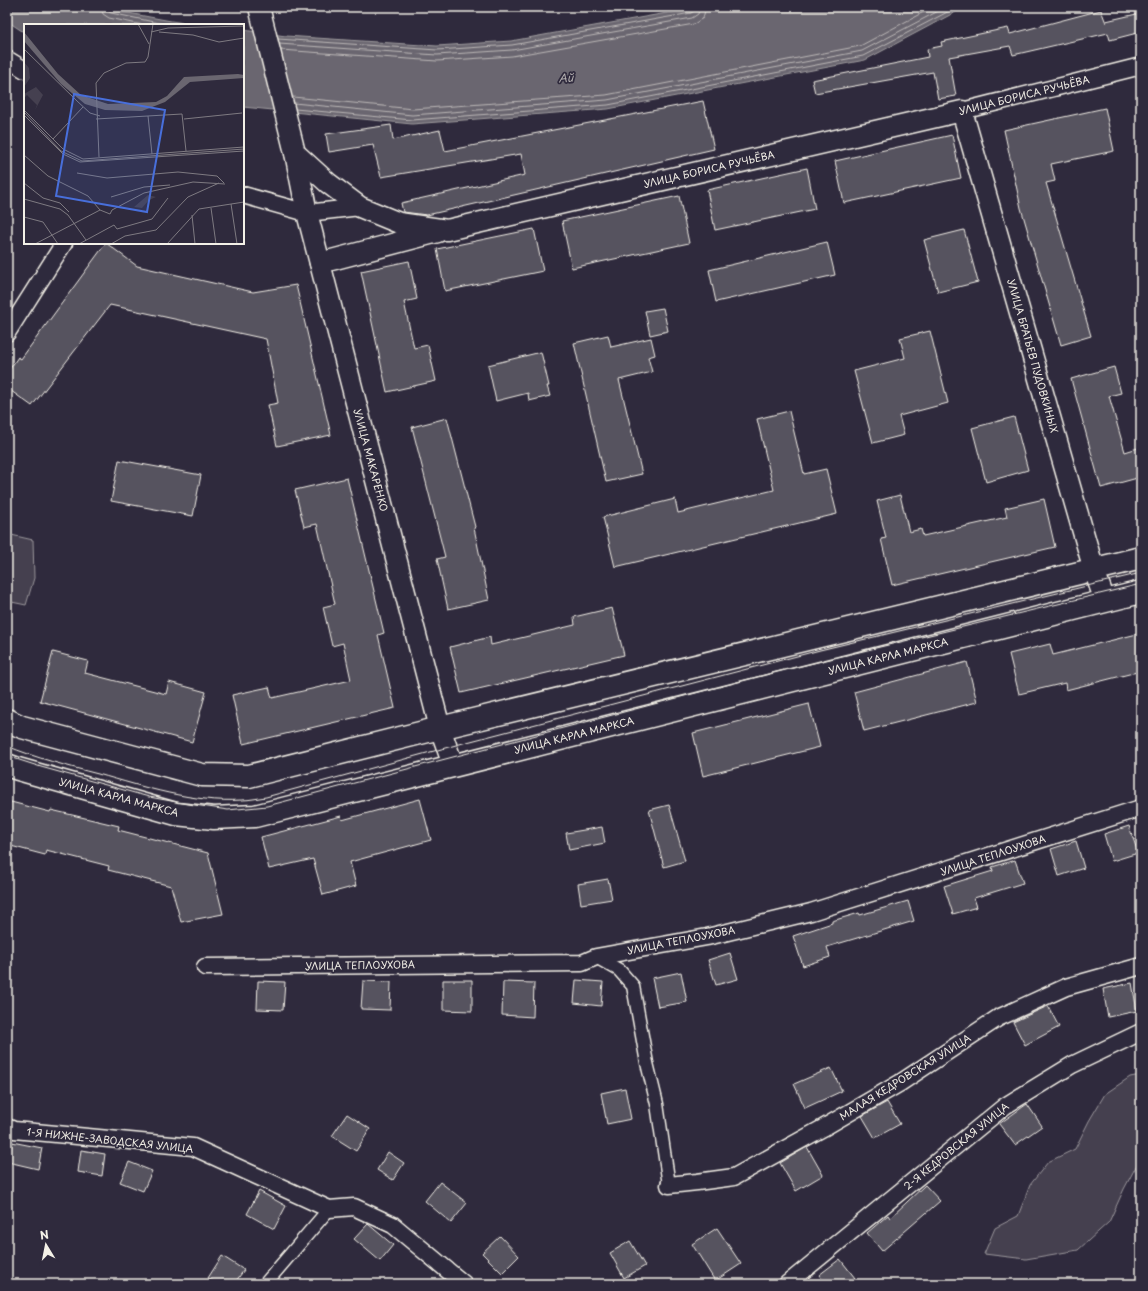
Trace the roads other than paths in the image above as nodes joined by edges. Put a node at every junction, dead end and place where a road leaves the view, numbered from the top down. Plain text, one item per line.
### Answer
1 (259, 7) edge
2 (7, 59) edge
3 (1141, 66) edge
4 (24, 69) edge
5 (962, 111) junction
6 (293, 144) junction
7 (244, 195) edge
8 (360, 207) junction
9 (307, 213) junction
10 (448, 230) junction
11 (63, 244) edge
12 (320, 262) junction
13 (7, 332) edge
14 (1141, 558) edge
15 (1094, 570) junction
16 (1141, 592) edge
17 (1105, 601) junction
18 (7, 720) edge
19 (440, 728) junction
20 (7, 765) edge
21 (453, 765) junction
22 (1141, 808) edge
23 (596, 957) junction
24 (1141, 966) edge
25 (204, 967) dead end
26 (1141, 1032) edge
27 (7, 1127) edge
28 (669, 1185) joint
29 (329, 1209) junction
30 (265, 1284) edge
31 (464, 1284) edge
32 (787, 1284) edge

1 - 6 street, УЛИЦА МАКАРЕНКО
2 - 4 street
3 - 5 street, УЛИЦА БОРИСА РУЧЬЁВА
5 - 10 street, УЛИЦА БОРИСА РУЧЬЁВА
5 - 15 street, УЛИЦА БРАТЬЕВ ПУДОВКИНЫХ
6 - 8 street, УЛИЦА БОРИСА РУЧЬЁВА
6 - 9 street, УЛИЦА МАКАРЕНКО
7 - 9 street
8 - 9 street
8 - 10 street, УЛИЦА БОРИСА РУЧЬЁВА
9 - 12 street, УЛИЦА МАКАРЕНКО
10 - 12 street
11 - 13 street
12 - 19 street, УЛИЦА МАКАРЕНКО
14 - 15 main road
15 - 17 street, УЛИЦА БРАТЬЕВ ПУДОВКИНЫХ
15 - 19 main road
16 - 17 main road, УЛИЦА КАРЛА МАРКСА
17 - 21 main road, УЛИЦА КАРЛА МАРКСА
18 - 19 main road
19 - 21 street, УЛИЦА МАКАРЕНКО
20 - 21 main road, УЛИЦА КАРЛА МАРКСА
22 - 23 street, УЛИЦА ТЕПЛОУХОВА
23 - 25 street, УЛИЦА ТЕПЛОУХОВА
23 - 28 street
24 - 28 street, МАЛАЯ КЕДРОВСКАЯ УЛИЦА
26 - 32 street, 2-Я КЕДРОВСКАЯ УЛИЦА
27 - 29 street, 1-Я НИЖНЕ-ЗАВОДСКАЯ УЛИЦА
29 - 30 street
29 - 31 street, 1-Я НИЖНЕ-ЗАВОДСКАЯ УЛИЦА

